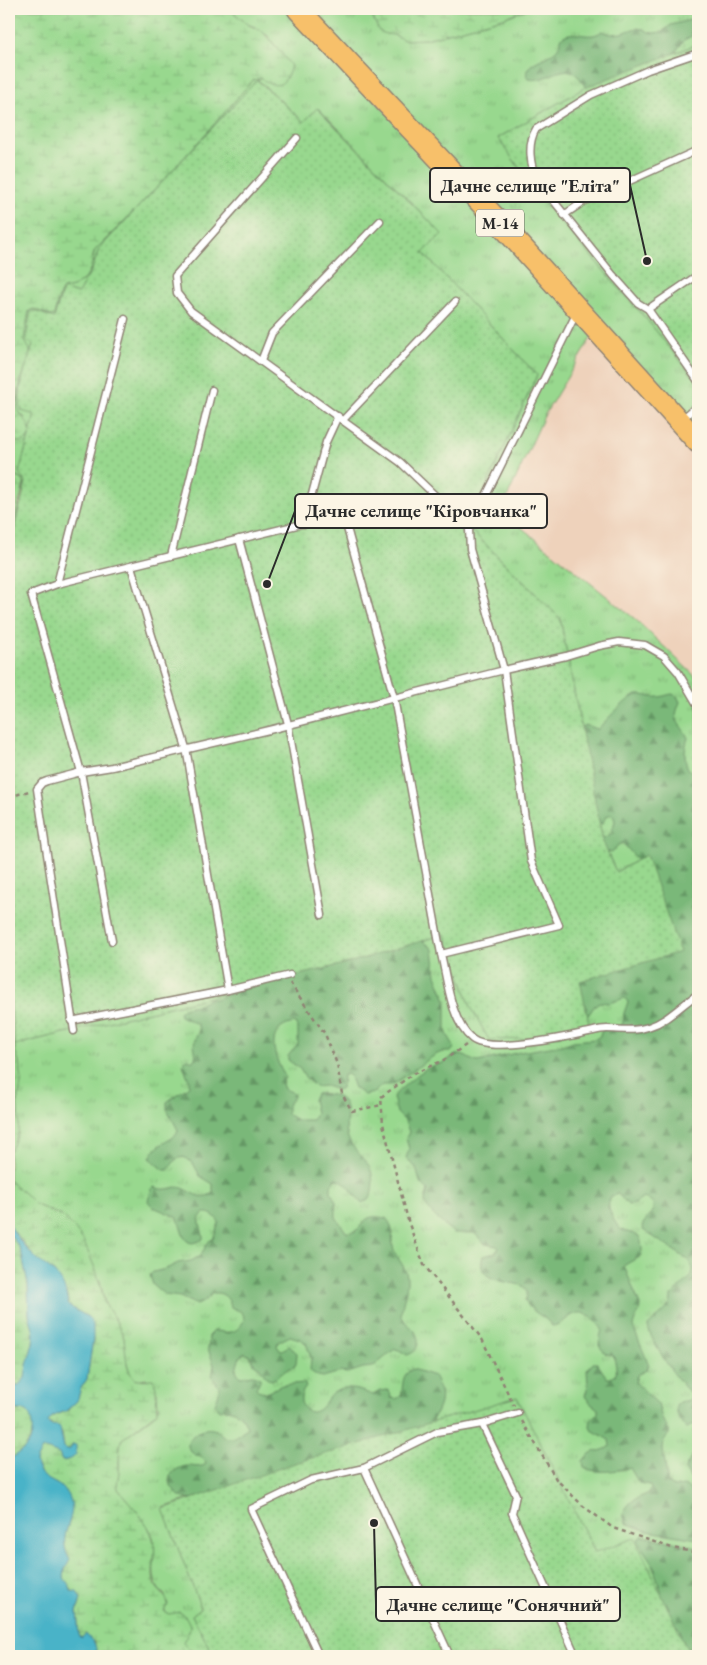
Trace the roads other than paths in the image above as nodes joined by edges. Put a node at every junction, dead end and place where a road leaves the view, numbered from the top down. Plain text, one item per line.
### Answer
1 (298, 9) edge
2 (698, 53) edge
3 (297, 138) dead end
4 (698, 150) edge
5 (564, 215) junction
6 (380, 221) dead end
7 (698, 275) edge
8 (455, 302) dead end
9 (579, 309) junction
10 (648, 309) junction
11 (125, 319) dead end
12 (261, 361) junction
13 (698, 381) edge
14 (212, 390) dead end
15 (698, 406) edge
16 (340, 418) junction
17 (680, 420) junction
18 (698, 442) edge
19 (304, 524) junction
20 (471, 526) junction
21 (239, 540) junction
22 (171, 556) junction
23 (131, 566) junction
24 (57, 584) junction
25 (504, 670) junction
26 (394, 698) junction
27 (698, 706) edge
28 (288, 724) junction
29 (186, 748) junction
30 (81, 772) junction
31 (322, 915) dead end
32 (112, 941) dead end
33 (441, 954) junction
34 (287, 975) road end
35 (228, 990) junction
36 (698, 994) edge
37 (72, 1021) junction
38 (74, 1031) dead end
39 (518, 1413) road end
40 (482, 1424) junction
41 (364, 1468) junction
42 (319, 1656) edge
43 (450, 1656) edge
44 (576, 1656) edge

1 - 9 highway, М-14
2 - 5 lane
3 - 12 lane
4 - 5 lane
5 - 10 lane
6 - 12 lane
7 - 10 lane
8 - 16 lane
9 - 17 highway, М-14
9 - 20 lane
10 - 13 lane
11 - 24 lane
12 - 16 lane
14 - 22 lane
15 - 17 lane
16 - 19 lane
16 - 20 lane
17 - 18 highway, М-14
19 - 21 lane
19 - 26 lane
20 - 25 lane
21 - 22 lane
21 - 28 lane
22 - 23 lane
23 - 24 lane
23 - 29 lane
24 - 30 lane
25 - 26 lane
25 - 27 lane
25 - 33 lane
26 - 28 lane
26 - 33 lane
28 - 29 lane
28 - 31 lane
29 - 30 lane
29 - 35 lane
30 - 32 lane
30 - 37 lane
33 - 36 lane
34 - 35 lane
35 - 37 lane
37 - 38 lane
39 - 40 lane
40 - 41 lane
40 - 44 lane
41 - 42 lane
41 - 43 lane

